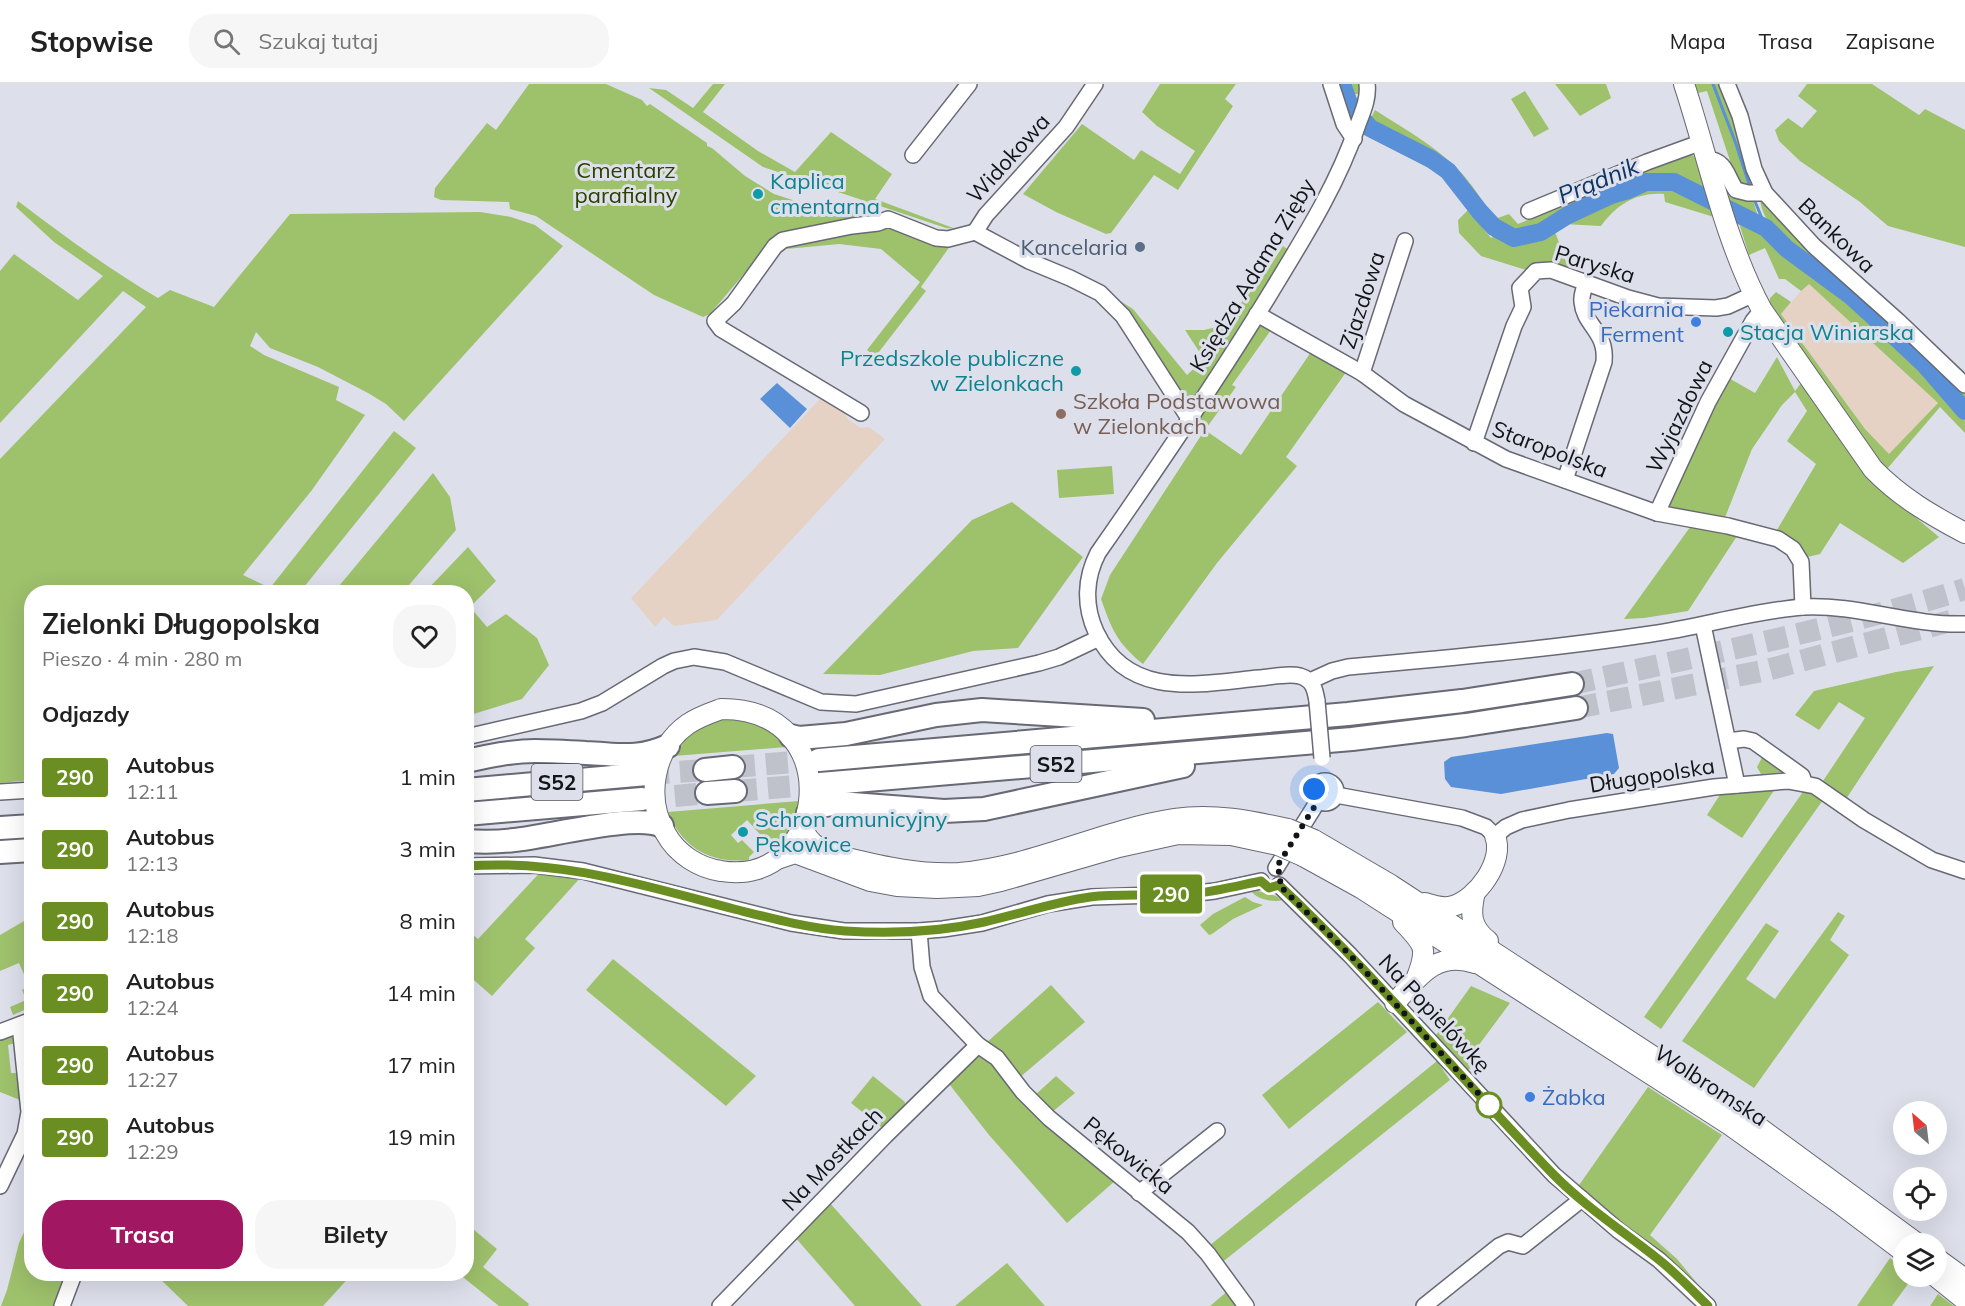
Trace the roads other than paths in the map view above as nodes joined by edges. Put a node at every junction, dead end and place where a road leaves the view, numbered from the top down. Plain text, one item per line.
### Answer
1 (969, 84) edge
2 (1095, 84) edge
3 (1331, 84) edge
4 (1684, 84) edge
5 (1727, 84) edge
6 (1368, 89) edge
7 (1354, 137) junction
8 (1704, 151) junction
9 (913, 154) dead end
10 (1765, 193) junction
11 (1529, 211) dead end
12 (975, 232) junction
13 (1405, 241) dead end
14 (1586, 283) junction
15 (1758, 302) junction
16 (1257, 314) junction
17 (1362, 373) junction
18 (1965, 385) edge
19 (861, 413) dead end
20 (1190, 420) junction
21 (1474, 443) junction
22 (1565, 480) junction
23 (1658, 513) junction
24 (1965, 533) edge
25 (1803, 607) junction
26 (1965, 624) edge
27 (1704, 625) junction
28 (1099, 638) junction
29 (1310, 681) junction
30 (1572, 684) tunnel mouth
31 (1576, 708) tunnel mouth
32 (1230, 725) junction
33 (474, 734) edge
34 (791, 736) junction
35 (1728, 741) junction
36 (1293, 744) junction
37 (668, 746) junction
38 (474, 759) edge
39 (819, 760) tunnel mouth
40 (733, 767) tunnel mouth
41 (705, 770) tunnel mouth
42 (647, 774) tunnel mouth
43 (1324, 781) junction
44 (1804, 782) junction
45 (820, 784) tunnel mouth
46 (1737, 785) junction
47 (474, 789) edge
48 (24, 790) edge
49 (735, 791) tunnel mouth
50 (0, 792) edge
51 (707, 793) tunnel mouth
52 (1336, 795) junction
53 (642, 799) tunnel mouth
54 (1318, 801) junction
55 (474, 813) edge
56 (805, 819) junction
57 (24, 826) edge
58 (662, 826) junction
59 (0, 828) edge
60 (1495, 836) junction
61 (1283, 837) junction
62 (474, 841) edge
63 (24, 850) edge
64 (0, 852) edge
65 (780, 858) junction
66 (474, 866) edge
67 (1276, 868) junction
68 (1965, 871) edge
69 (1261, 881) junction
70 (1279, 885) junction
71 (1475, 892) junction
72 (1415, 900) junction
73 (1387, 904) junction
74 (919, 931) junction
75 (1516, 966) junction
76 (1486, 967) junction
77 (1417, 977) junction
78 (1395, 1003) junction
79 (24, 1023) edge
80 (0, 1032) edge
81 (978, 1045) junction
82 (1217, 1131) dead end
83 (24, 1136) edge
84 (0, 1186) edge
85 (1139, 1193) junction
86 (1582, 1199) junction
87 (1903, 1233) edge
88 (1893, 1244) edge
89 (1947, 1266) edge
90 (1965, 1279) edge
91 (71, 1281) edge
92 (1947, 1286) edge
93 (1965, 1300) edge
94 (62, 1306) edge
95 (720, 1306) edge
96 (1246, 1306) edge
97 (1424, 1306) edge
98 (1708, 1306) edge

1 - 9 street
2 - 12 street, Widokowa
3 - 7 street
4 - 8 main road
5 - 10 street, Bankowa
6 - 7 street, Księdza Adama Zięby
7 - 16 street, Księdza Adama Zięby
8 - 10 street
8 - 11 street
8 - 15 main road
10 - 18 street, Bankowa
12 - 19 street
12 - 20 street
13 - 17 street, Zjazdowa
14 - 15 street, Paryska
14 - 21 street, Paryska
14 - 22 street
15 - 23 street, Wyjazdowa
15 - 24 main road
16 - 17 street, Staropolska
16 - 20 street, Księdza Adama Zięby
17 - 21 street, Staropolska
20 - 28 street, Księdza Adama Zięby
21 - 22 street, Staropolska
22 - 23 street, Staropolska
23 - 25 street, Staropolska
25 - 26 street
25 - 27 street
27 - 29 street
27 - 35 street
28 - 29 street
28 - 33 street
29 - 43 street, bridge
30 - 32 highway, S52
31 - 36 highway, S52
32 - 34 highway
32 - 39 highway, S52
34 - 37 main road
34 - 56 main road
35 - 44 street
35 - 46 street
36 - 45 highway, S52
36 - 56 highway
37 - 38 highway
37 - 58 main road
40 - 41 highway
42 - 47 highway, S52
43 - 52 street
43 - 54 street
44 - 46 street, Długopolska
44 - 68 street, Długopolska
46 - 60 street, Długopolska
48 - 50 street
49 - 51 highway
52 - 54 street
52 - 60 street
53 - 55 highway, S52
54 - 67 street
56 - 61 main road
56 - 65 main road
57 - 59 highway
58 - 62 highway
58 - 65 main road
60 - 71 main road
61 - 65 main road
61 - 72 main road, bridge
61 - 73 main road, Wolbromska, bridge
63 - 64 highway
66 - 74 street
67 - 69 street
67 - 70 street
69 - 70 street
69 - 74 street
70 - 78 street, Na Popielówkę
71 - 72 main road
71 - 75 main road
72 - 75 main road
73 - 76 main road, Wolbromska
73 - 77 main road
74 - 81 street, Pękowicka
75 - 87 main road, Wolbromska
76 - 77 main road
76 - 88 main road, Wolbromska
77 - 78 main road
78 - 86 street, Na Popielówkę
79 - 80 street
81 - 85 street, Pękowicka
81 - 95 street, Na Mostkach
82 - 85 street
83 - 84 street
85 - 96 street, Pękowicka
86 - 97 street
86 - 98 street, Na Popielówkę
89 - 90 main road
91 - 94 street
92 - 93 main road

